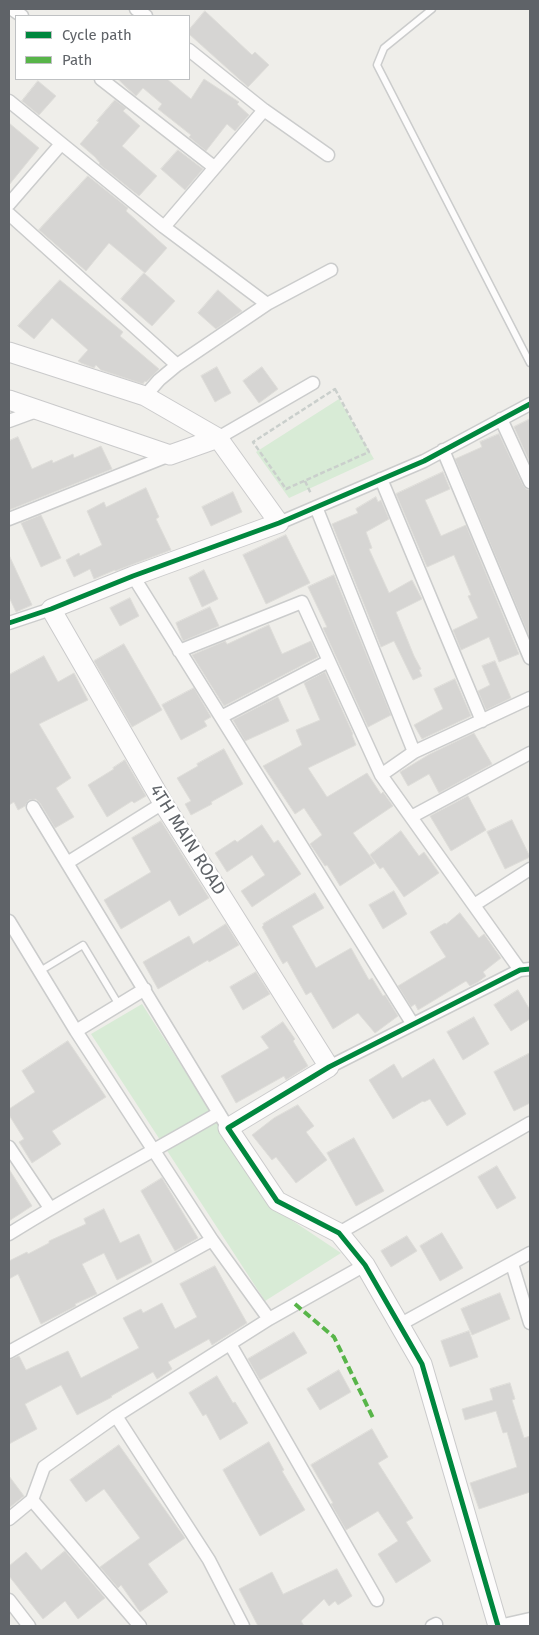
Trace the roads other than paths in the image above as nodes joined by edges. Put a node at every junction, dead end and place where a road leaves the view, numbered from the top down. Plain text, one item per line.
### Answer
1 (432, 9) edge
2 (190, 51) edge
3 (102, 80) edge
4 (9, 101) edge
5 (264, 110) junction
6 (61, 144) junction
7 (328, 155) dead end
8 (214, 167) junction
9 (9, 204) edge
10 (9, 214) edge
11 (164, 227) junction
12 (331, 270) dead end
13 (267, 304) junction
14 (9, 352) edge
15 (530, 363) edge
16 (177, 365) junction
17 (313, 383) dead end
18 (145, 396) junction
19 (9, 400) edge
20 (530, 404) edge
21 (39, 410) junction
22 (501, 419) junction
23 (9, 421) edge
24 (218, 438) junction
25 (443, 450) junction
26 (170, 455) junction
27 (381, 479) junction
28 (530, 482) edge
29 (316, 507) junction
30 (9, 519) edge
31 (279, 523) junction
32 (132, 576) junction
33 (51, 609) junction
34 (9, 623) edge
35 (179, 651) junction
36 (530, 658) edge
37 (329, 662) junction
38 (530, 698) edge
39 (221, 717) junction
40 (482, 721) junction
41 (414, 752) junction
42 (530, 753) edge
43 (381, 775) junction
44 (163, 803) junction
45 (33, 808) dead end
46 (411, 818) junction
47 (67, 863) junction
48 (530, 869) edge
49 (474, 905) junction
50 (9, 921) edge
51 (525, 970) edge
52 (40, 971) junction
53 (145, 989) junction
54 (119, 1005) junction
55 (412, 1023) junction
56 (76, 1030) junction
57 (329, 1068) junction
58 (224, 1121) junction
59 (530, 1122) edge
60 (9, 1147) edge
61 (154, 1151) junction
62 (50, 1208) junction
63 (339, 1233) junction
64 (9, 1234) edge
65 (212, 1240) junction
66 (530, 1253) edge
67 (512, 1264) junction
68 (365, 1265) junction
69 (269, 1319) junction
70 (530, 1323) edge
71 (400, 1325) junction
72 (230, 1344) junction
73 (9, 1352) edge
74 (116, 1416) junction
75 (32, 1500) junction
76 (9, 1519) edge
77 (9, 1600) edge
78 (377, 1600) dead end
79 (530, 1619) edge
80 (29, 1626) edge
81 (140, 1626) edge
82 (243, 1626) edge
83 (499, 1626) edge

1 - 15 lane
2 - 5 street
3 - 8 street
4 - 6 street
5 - 7 street
5 - 8 street
6 - 9 street
6 - 11 street
8 - 11 street
10 - 16 street
11 - 13 street
12 - 13 street
13 - 16 street
14 - 18 street
16 - 18 street
17 - 24 street
18 - 24 street
19 - 21 street
20 - 22 street
21 - 23 street
21 - 26 street
22 - 25 street
22 - 28 street
24 - 26 street
24 - 31 street
25 - 27 street
25 - 36 street
26 - 30 street
27 - 29 street
27 - 40 street
29 - 31 street
29 - 41 street
31 - 32 street
32 - 33 street
32 - 35 street
33 - 34 street
33 - 44 street, 4TH MAIN ROAD
35 - 37 street
35 - 39 street
37 - 39 street
37 - 43 street
38 - 40 street
39 - 55 street
40 - 41 street
41 - 43 street
42 - 46 street
43 - 46 street
44 - 47 street
44 - 57 street, 4TH MAIN ROAD
45 - 47 street
46 - 49 street
47 - 53 street
48 - 49 street
49 - 51 street
50 - 52 street
51 - 55 street
52 - 54 lane
52 - 56 street
53 - 54 street
53 - 58 street
54 - 56 street
55 - 57 street
56 - 61 street
57 - 58 street
58 - 61 street
58 - 63 street
59 - 63 street
60 - 62 street
61 - 62 street
61 - 65 street
62 - 64 street
63 - 68 street
65 - 69 street
65 - 73 street
66 - 67 street
67 - 70 street
67 - 71 street
68 - 69 street
68 - 71 street
69 - 72 street
71 - 83 street
72 - 74 street
72 - 78 street
74 - 75 street
74 - 82 street
75 - 76 street
75 - 81 street
77 - 80 street
79 - 83 street

